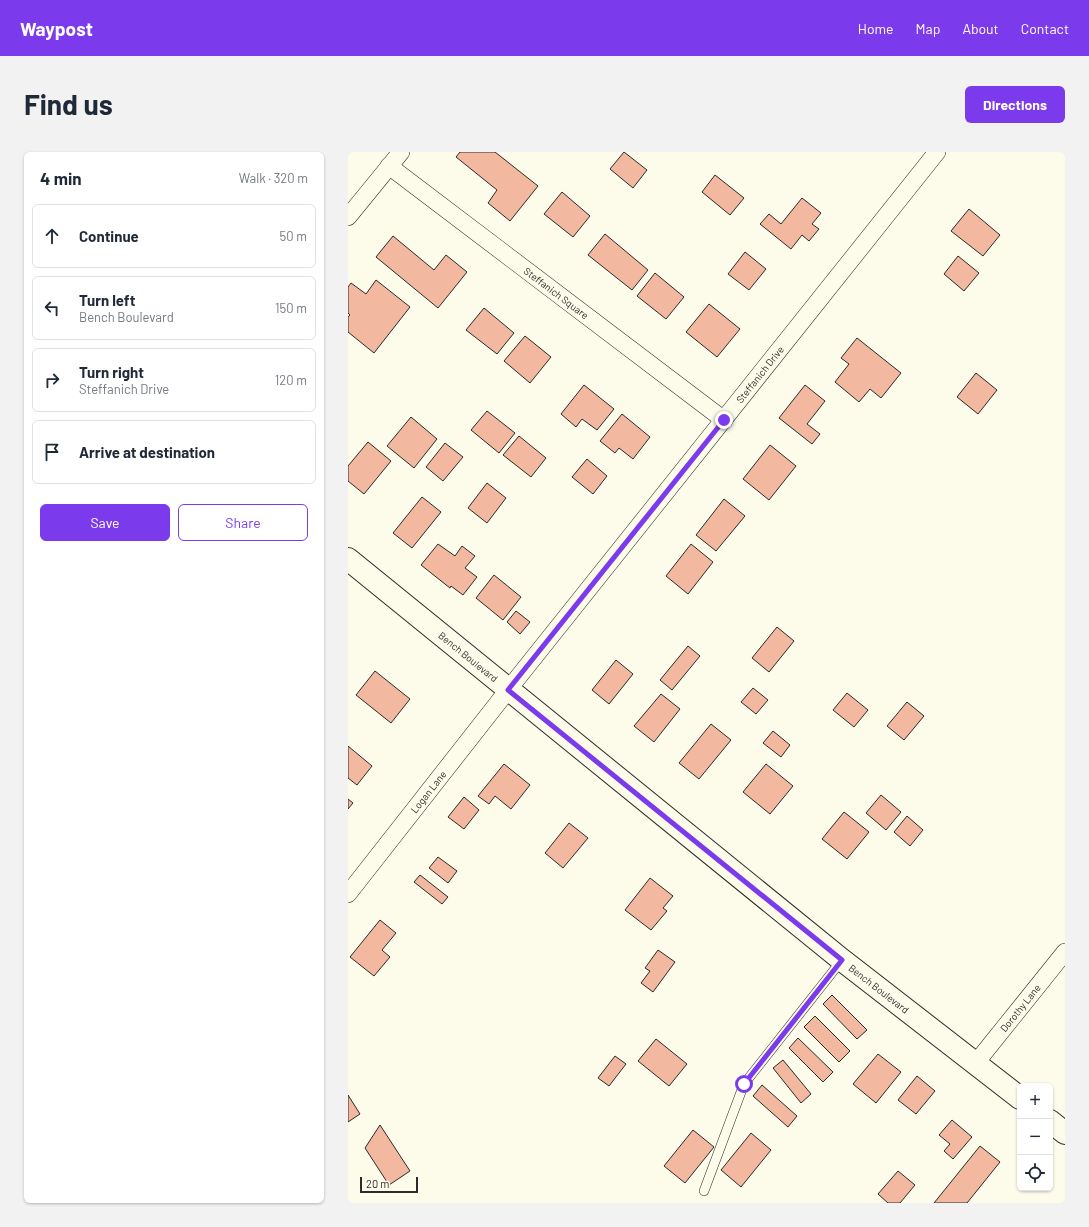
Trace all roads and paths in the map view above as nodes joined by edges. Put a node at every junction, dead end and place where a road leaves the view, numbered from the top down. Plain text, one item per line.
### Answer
1 (401, 152) edge
2 (937, 152) edge
3 (389, 166) junction
4 (348, 217) edge
5 (724, 420) junction
6 (348, 559) edge
7 (508, 690) junction
8 (348, 894) edge
9 (1065, 952) edge
10 (842, 960) junction
11 (975, 1064) junction
12 (1017, 1096) edge
13 (1053, 1123) edge
14 (1065, 1133) edge
15 (704, 1191) dead end

1 - 3 street
2 - 5 street, Steffanich Drive
3 - 4 street
3 - 5 street, Steffanich Square
5 - 7 street, Steffanich Drive
6 - 7 main road, Bench Boulevard
7 - 8 street, Logan Lane
7 - 10 main road, Bench Boulevard
9 - 11 street, Dorothy Lane
10 - 11 main road, Bench Boulevard
10 - 15 lane
11 - 12 main road, Bench Boulevard
13 - 14 main road

